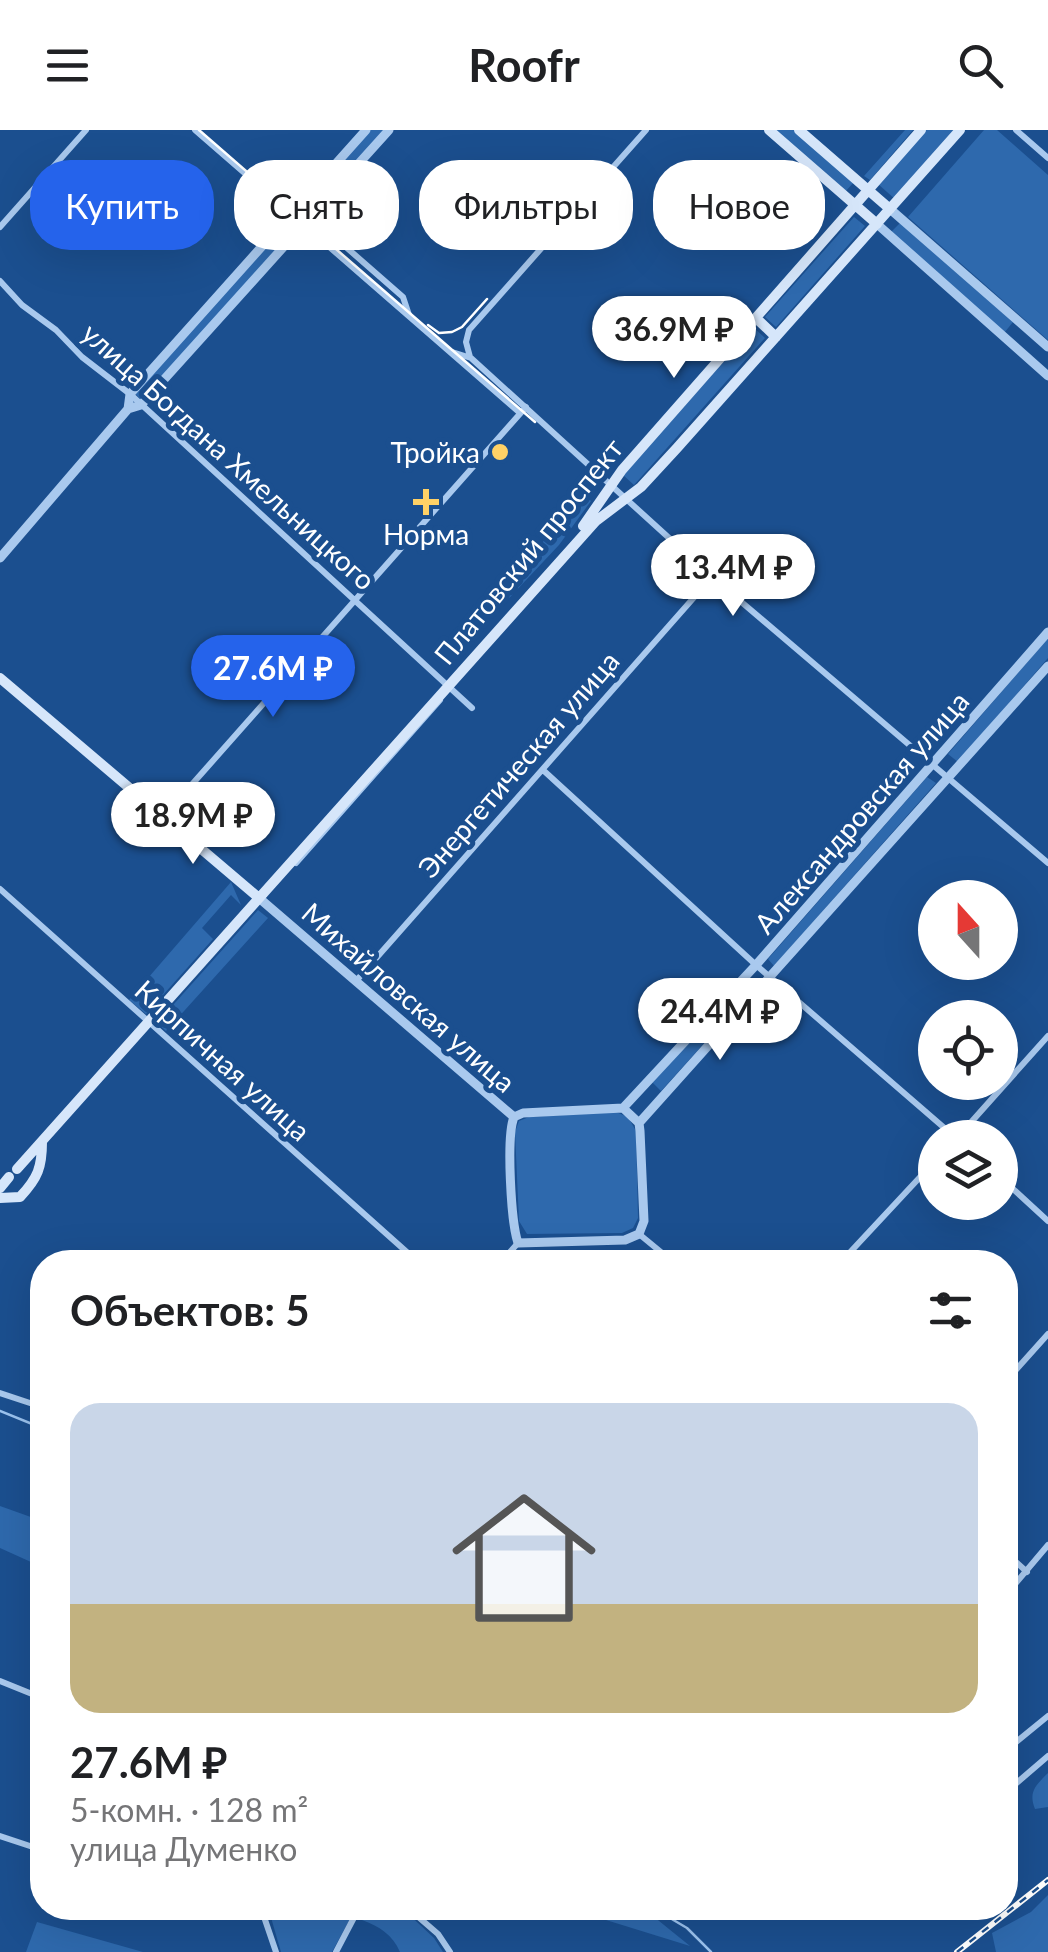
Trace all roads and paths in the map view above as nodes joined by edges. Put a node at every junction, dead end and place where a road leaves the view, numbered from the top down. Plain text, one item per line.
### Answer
1 (86, 130) edge
2 (196, 130) edge
3 (366, 130) edge
4 (389, 130) edge
5 (646, 130) edge
6 (769, 130) edge
7 (799, 130) edge
8 (922, 130) edge
9 (960, 130) edge
10 (1016, 130) edge
11 (1048, 158) edge
12 (339, 160) edge
13 (363, 160) edge
14 (234, 161) edge
15 (868, 191) junction
16 (856, 205) junction
17 (890, 209) junction
18 (877, 224) junction
19 (0, 227) edge
20 (259, 250) edge
21 (283, 250) edge
22 (339, 250) edge
23 (0, 281) edge
24 (756, 318) junction
25 (776, 336) junction
26 (1048, 347) edge
27 (449, 351) junction
28 (471, 358) junction
29 (1048, 376) edge
30 (130, 394) junction
31 (142, 405) junction
32 (128, 408) junction
33 (523, 410) junction
34 (612, 486) junction
35 (625, 498) junction
36 (0, 558) edge
37 (712, 577) junction
38 (356, 600) junction
39 (1048, 632) edge
40 (1048, 666) edge
41 (0, 678) edge
42 (446, 686) junction
43 (472, 708) dead end
44 (933, 764) junction
45 (542, 770) junction
46 (950, 780) junction
47 (164, 816) junction
48 (1048, 862) edge
49 (0, 889) edge
50 (259, 898) junction
51 (756, 964) junction
52 (772, 978) junction
53 (356, 980) junction
54 (148, 1024) junction
55 (1048, 1036) edge
56 (623, 1108) junction
57 (514, 1117) junction
58 (935, 1120) edge
59 (972, 1120) edge
60 (639, 1122) junction
61 (42, 1142) junction
62 (918, 1179) edge
63 (0, 1188) edge
64 (1018, 1194) edge
65 (0, 1198) edge
66 (1048, 1221) edge
67 (639, 1234) junction
68 (518, 1243) junction
69 (404, 1250) edge
70 (512, 1250) edge
71 (658, 1250) edge
72 (852, 1250) edge
73 (1048, 1334) edge
74 (1018, 1367) edge
75 (0, 1393) edge
76 (30, 1402) edge
77 (1048, 1544) edge
78 (1018, 1564) edge
79 (1027, 1572) junction
80 (1018, 1582) edge
81 (0, 1681) edge
82 (30, 1693) edge
83 (1048, 1716) edge
84 (1018, 1740) edge
85 (1048, 1756) edge
86 (1018, 1782) edge
87 (0, 1836) edge
88 (30, 1846) edge
89 (264, 1920) edge
90 (353, 1920) edge
91 (422, 1920) edge
92 (276, 1952) edge
93 (336, 1952) edge
94 (450, 1952) edge

1 - 19 street
2 - 14 street
3 - 12 street
4 - 13 street
5 - 28 street
6 - 16 main road
7 - 15 main road
8 - 15 main road, Платовский проспект
9 - 17 main road, Платовский проспект
10 - 11 street
15 - 16 main road, Платовский проспект
15 - 17 main road
16 - 18 main road
16 - 24 main road, Платовский проспект
17 - 18 main road, Платовский проспект
17 - 26 street
18 - 25 main road, Платовский проспект
18 - 29 street
20 - 30 street
21 - 31 street
22 - 27 street
23 - 30 street, улица Богдана Хмельницкого
24 - 25 main road
24 - 34 main road, Платовский проспект
25 - 35 main road, Платовский проспект
27 - 28 street
27 - 33 street
28 - 33 street
30 - 31 street, улица Богдана Хмельницкого
30 - 32 street
31 - 32 street
31 - 38 street, улица Богдана Хмельницкого
32 - 36 street
33 - 34 street
33 - 38 street
34 - 35 street
34 - 42 main road, Платовский проспект
35 - 37 street
35 - 42 main road, Платовский проспект
37 - 44 street
37 - 45 street, Энергетическая улица
38 - 42 street, улица Богдана Хмельницкого
38 - 47 street
39 - 44 street, Александровская улица
40 - 46 street, Александровская улица
41 - 47 main road, Михайловская улица
42 - 43 street, улица Богдана Хмельницкого
42 - 50 main road, Платовский проспект
44 - 46 street
44 - 51 street, Александровская улица
45 - 51 street
45 - 53 street, Энергетическая улица
46 - 48 street
46 - 52 street, Александровская улица
47 - 50 main road, Михайловская улица
49 - 54 street, Кирпичная улица
50 - 53 street, Михайловская улица
50 - 54 main road, Платовский проспект
51 - 52 street
51 - 56 street, Александровская улица
52 - 58 street
52 - 60 street, Александровская улица
53 - 57 street, Михайловская улица
54 - 61 main road, Платовский проспект
54 - 69 street, Кирпичная улица
55 - 59 street
56 - 57 street
56 - 60 street
57 - 68 street
60 - 67 street
61 - 63 main road, Платовский проспект
61 - 65 main road, Платовский проспект
62 - 72 street
64 - 66 street
67 - 68 street
67 - 71 street
68 - 70 street
73 - 74 street
75 - 76 street
77 - 79 street
78 - 79 street
79 - 80 street
81 - 82 street
83 - 84 street
85 - 86 street
87 - 88 street
89 - 92 street
90 - 93 street
91 - 94 street

